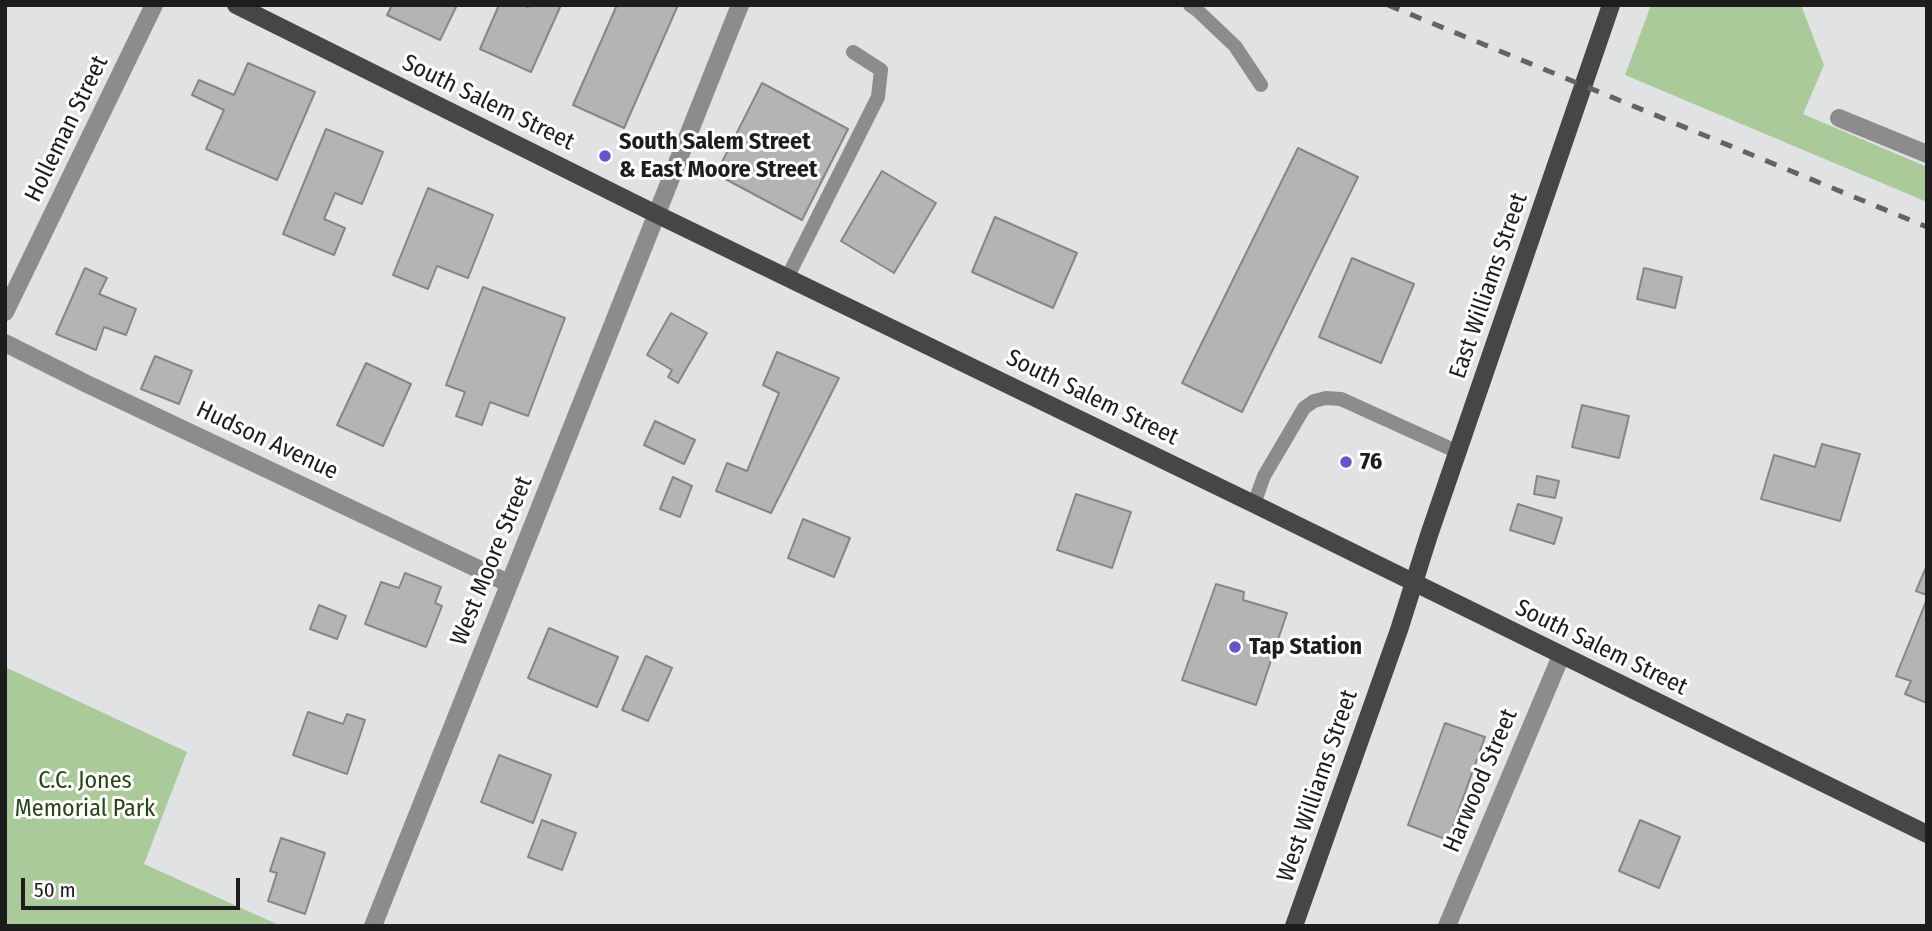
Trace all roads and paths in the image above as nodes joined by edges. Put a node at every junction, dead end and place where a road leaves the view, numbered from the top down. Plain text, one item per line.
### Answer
1 (154, 5) edge
2 (236, 5) edge
3 (740, 5) edge
4 (1190, 5) edge
5 (1611, 5) edge
6 (853, 52) dead end
7 (1261, 85) dead end
8 (1839, 118) dead end
9 (1927, 155) edge
10 (656, 214) junction
11 (788, 278) junction
12 (5, 312) edge
13 (5, 343) edge
14 (1458, 452) junction
15 (1254, 503) junction
16 (1413, 582) junction
17 (508, 583) junction
18 (1561, 656) junction
19 (1927, 834) edge
20 (373, 926) edge
21 (1294, 926) edge
22 (1447, 926) edge

1 - 12 street, Holleman Street
2 - 10 main road, South Salem Street
3 - 10 street, West Moore Street
4 - 7 lane
5 - 14 main road, East Williams Street
6 - 11 lane
8 - 9 street
10 - 11 main road, South Salem Street
10 - 17 street, West Moore Street
11 - 15 main road, South Salem Street
13 - 17 street, Hudson Avenue
14 - 15 lane
14 - 16 main road, East Williams Street
15 - 16 main road, South Salem Street
16 - 18 main road, South Salem Street
16 - 21 main road, West Williams Street
17 - 20 street, West Moore Street
18 - 19 main road, South Salem Street
18 - 22 street, Harwood Street

